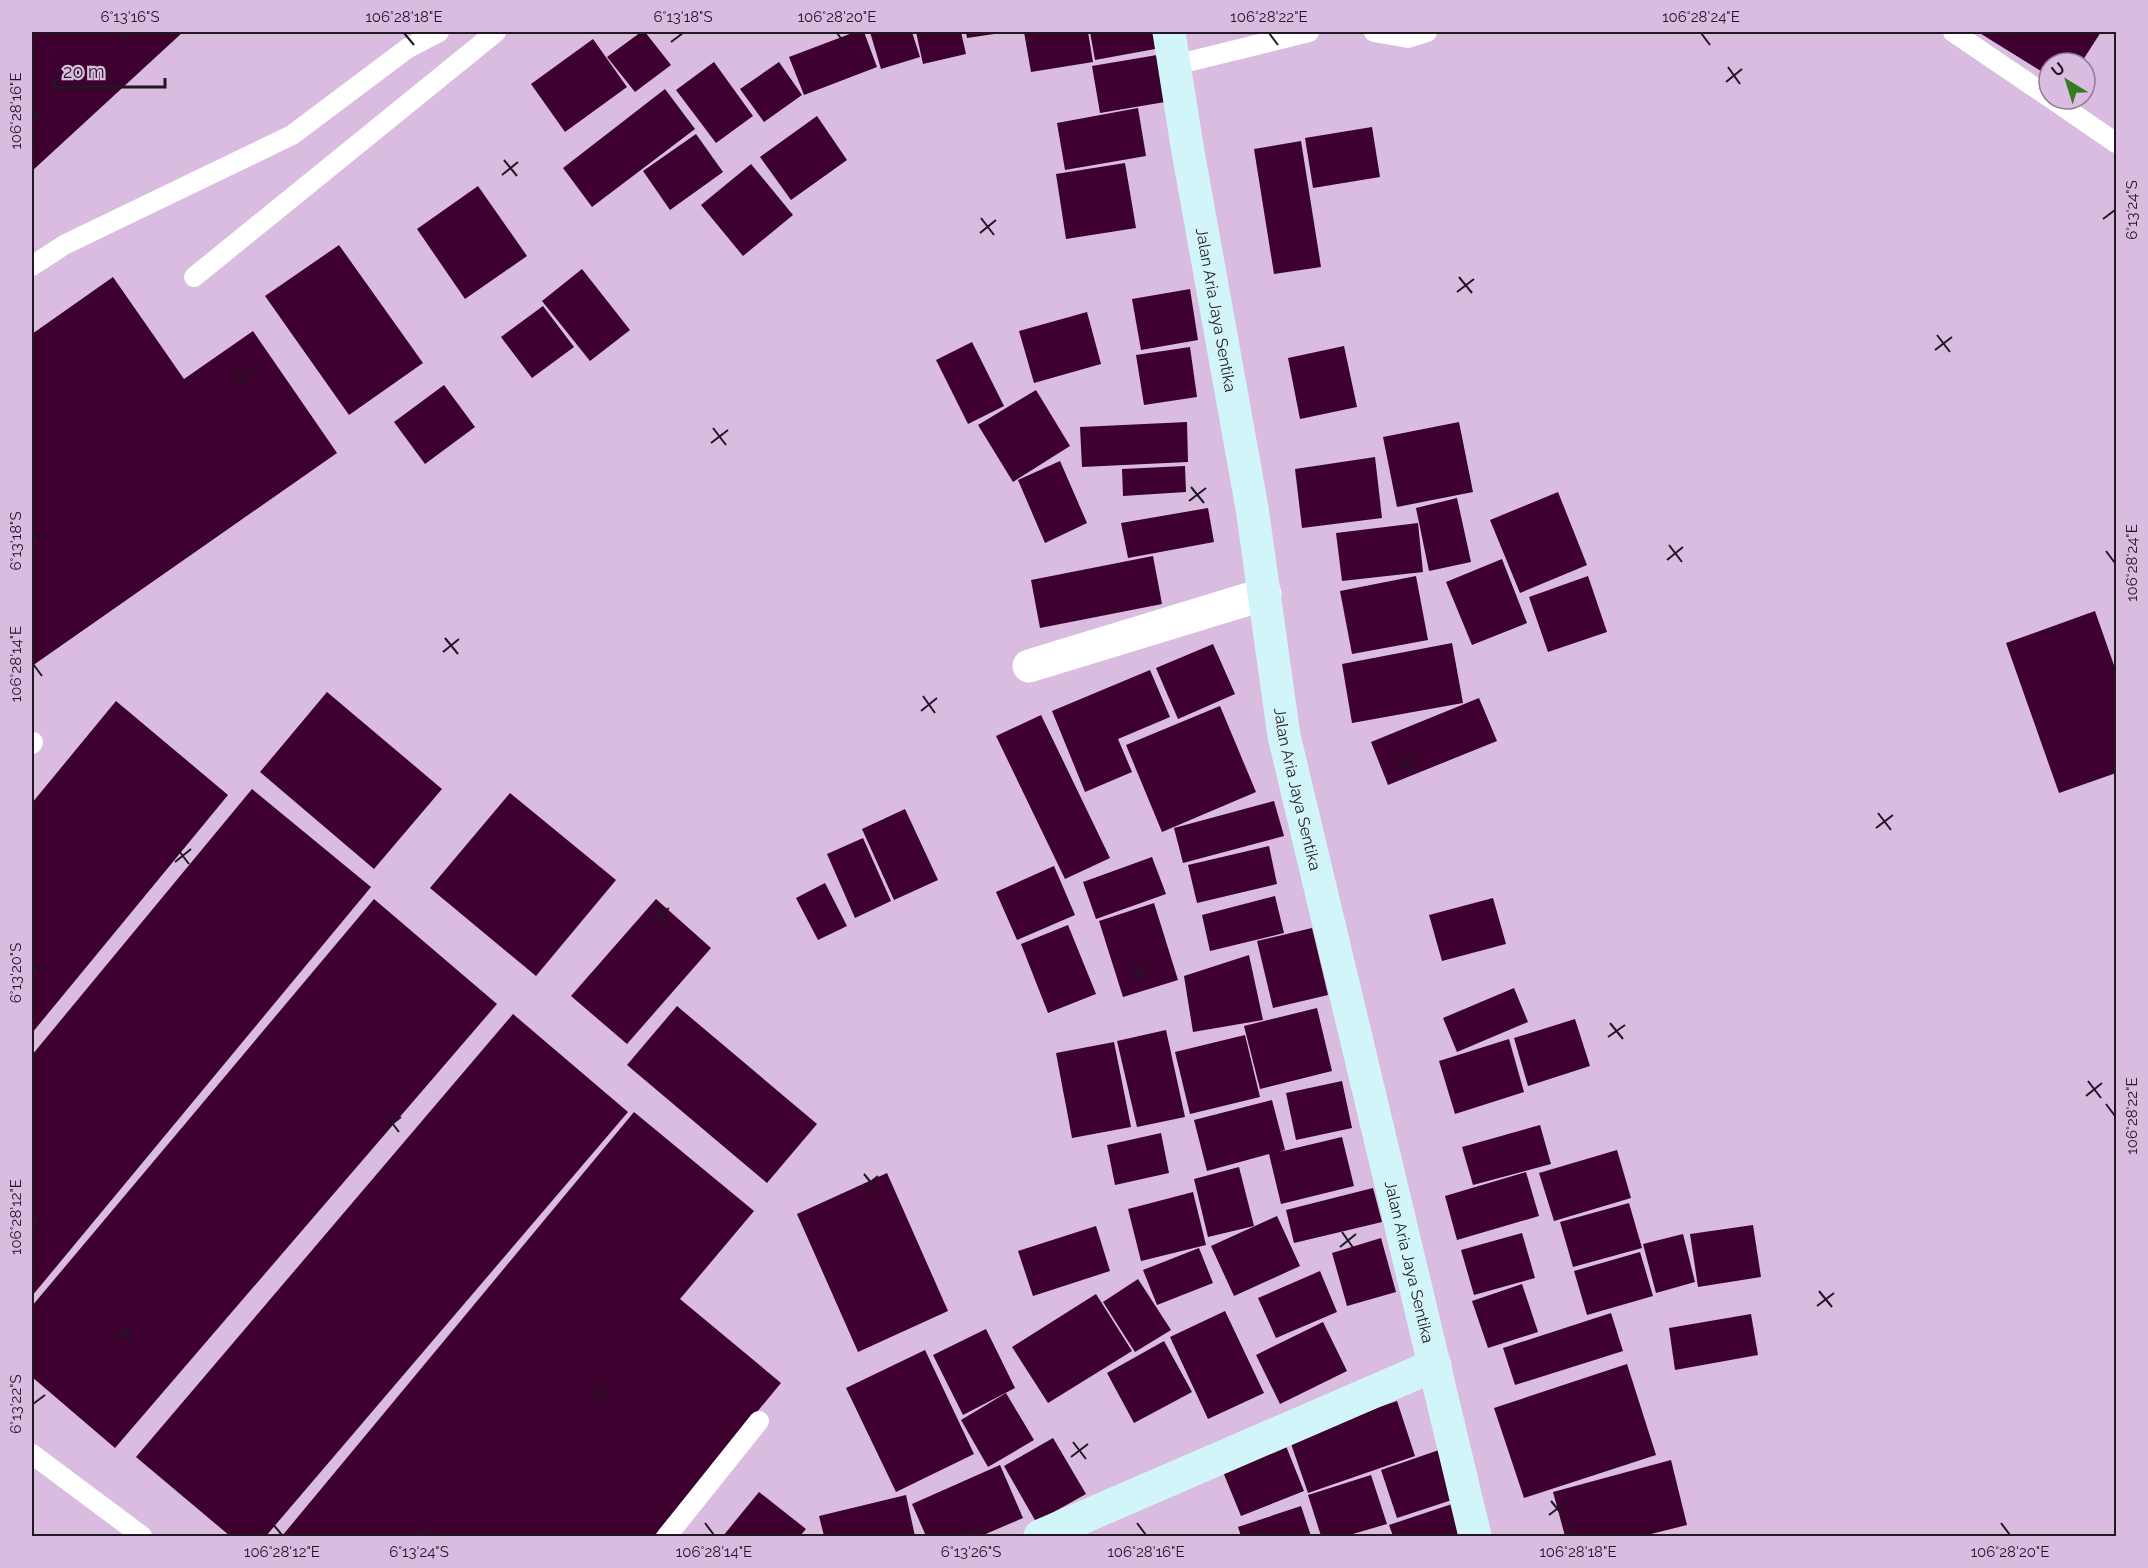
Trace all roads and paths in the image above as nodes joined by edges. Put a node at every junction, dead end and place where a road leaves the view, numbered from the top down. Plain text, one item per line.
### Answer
1 (440, 32) edge
2 (496, 32) edge
3 (1169, 32) edge
4 (1309, 32) edge
5 (1374, 32) edge
6 (1427, 32) edge
7 (1953, 32) edge
8 (1175, 64) junction
9 (2037, 89) edge
10 (2069, 111) edge
11 (2116, 143) edge
12 (32, 266) edge
13 (194, 277) dead end
14 (1264, 594) junction
15 (1029, 666) dead end
16 (1435, 1365) junction
17 (759, 1421) dead end
18 (32, 1454) edge
19 (142, 1536) edge
20 (667, 1536) edge
21 (1040, 1536) edge
22 (1475, 1536) edge

1 - 12 lane
2 - 13 lane
3 - 8 street, Jalan Aria Jaya Sentika
4 - 8 lane
5 - 6 lane
7 - 9 lane
8 - 14 street, Jalan Aria Jaya Sentika
10 - 11 lane
14 - 15 street
14 - 16 street, Jalan Aria Jaya Sentika
16 - 21 street
16 - 22 street, Jalan Aria Jaya Sentika
17 - 20 lane
18 - 19 lane

